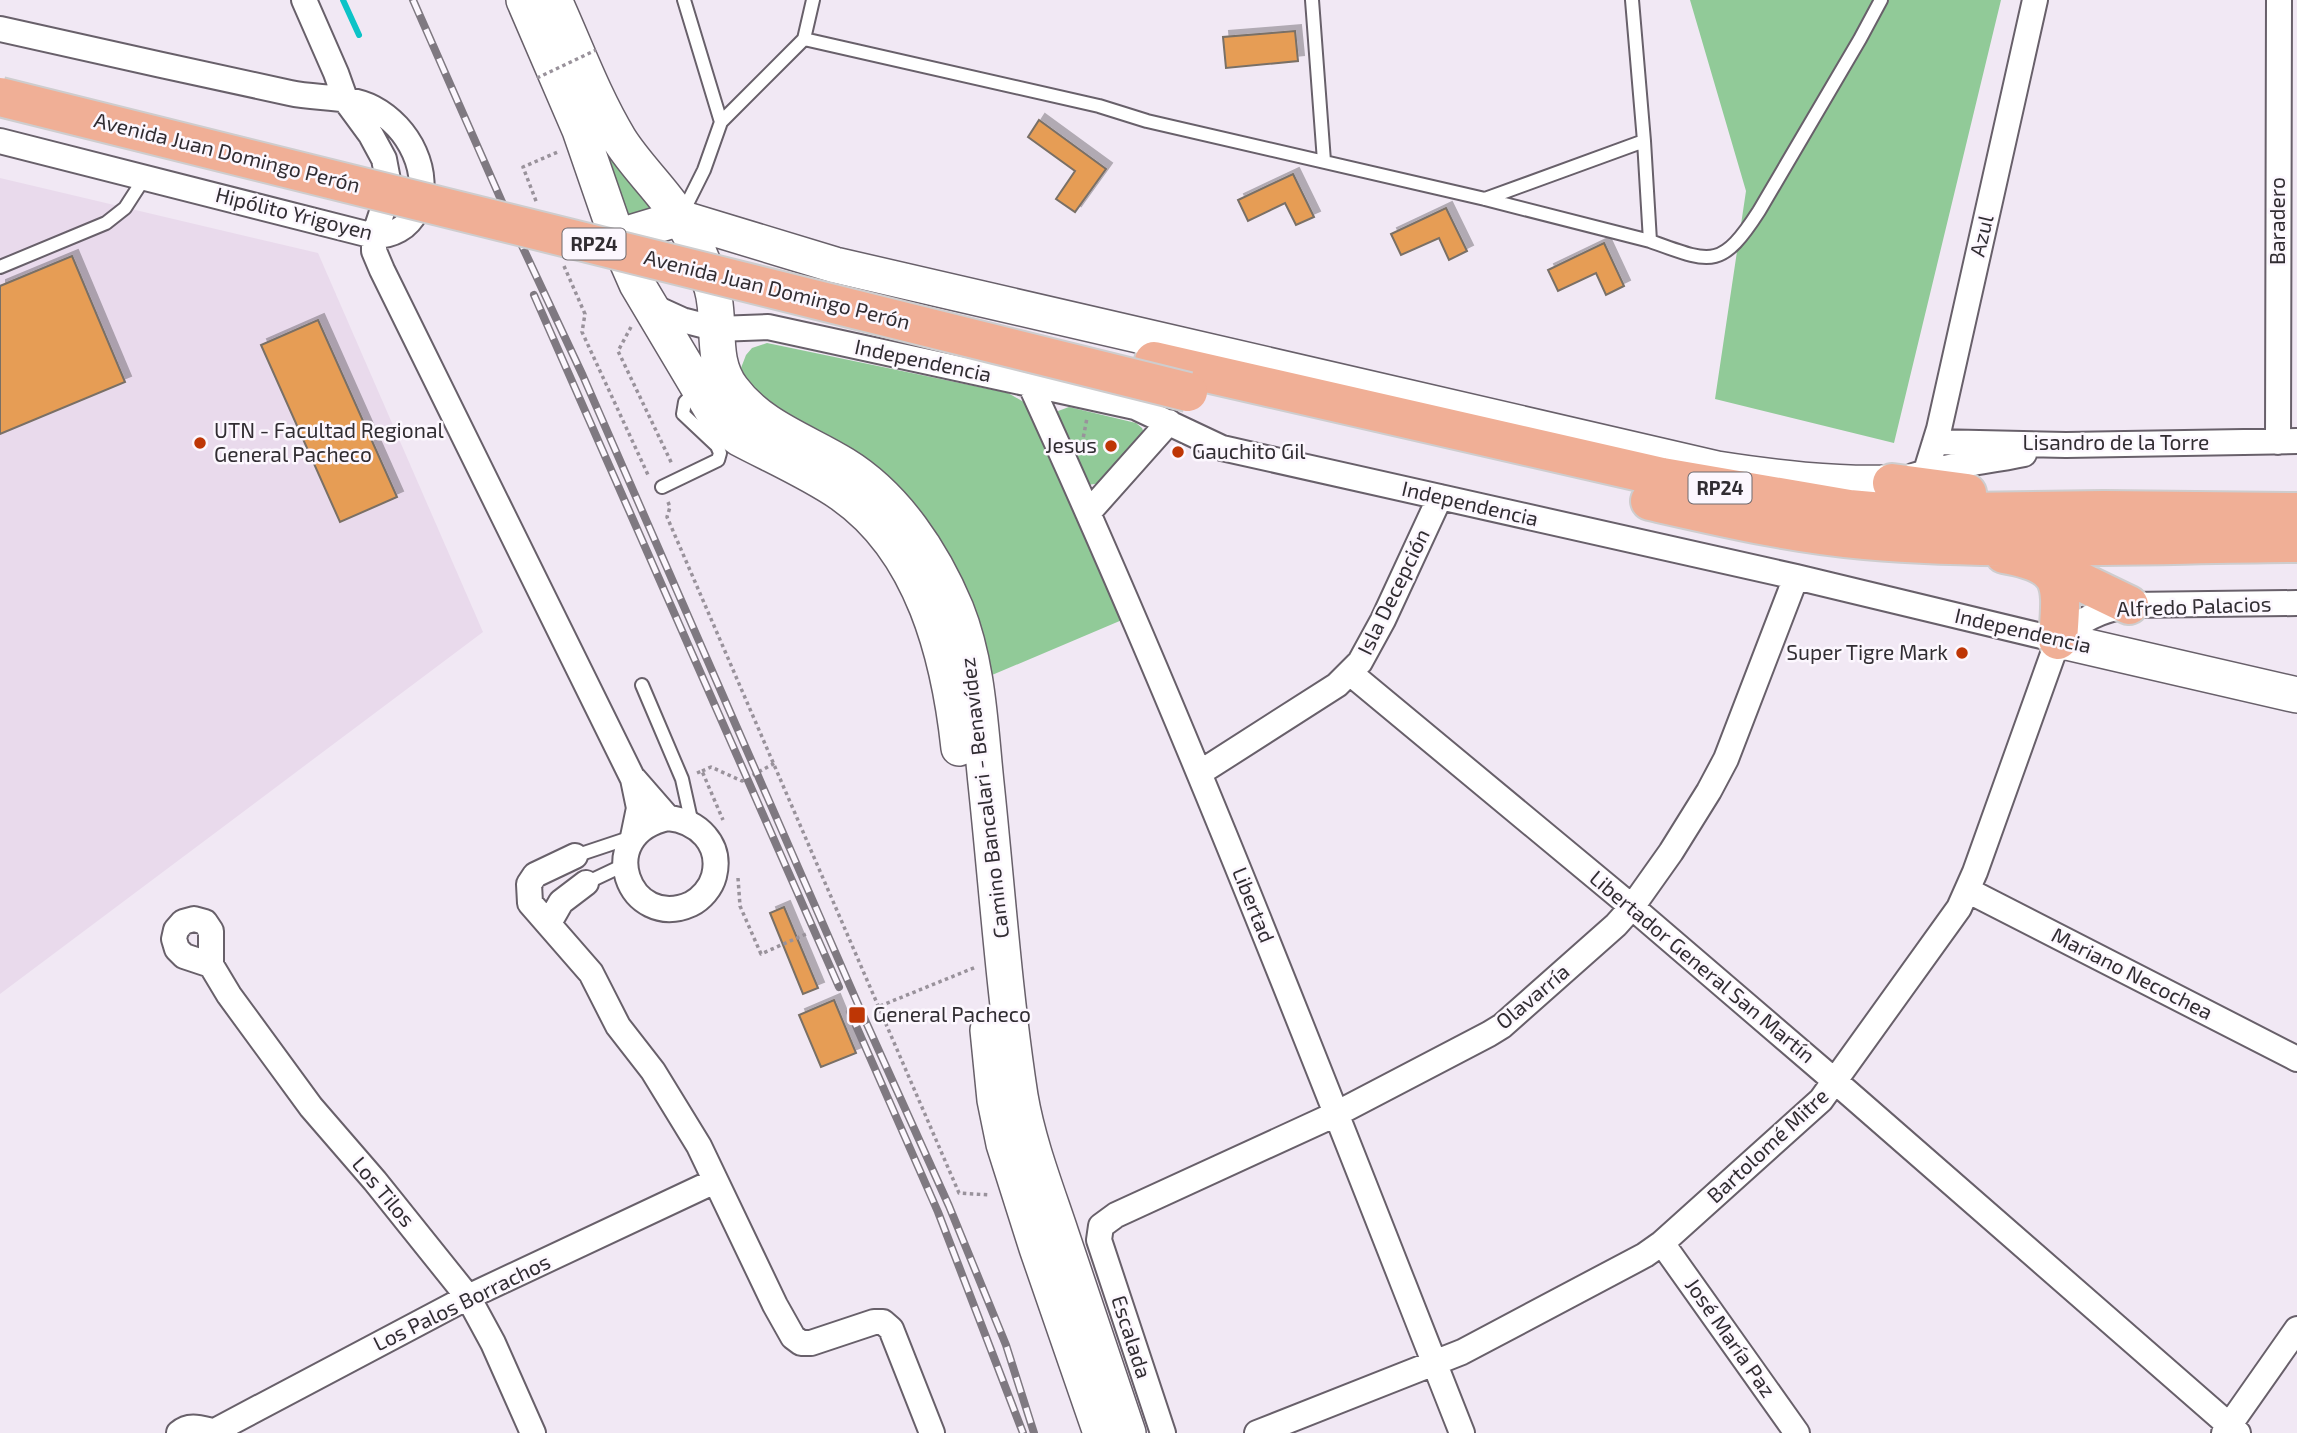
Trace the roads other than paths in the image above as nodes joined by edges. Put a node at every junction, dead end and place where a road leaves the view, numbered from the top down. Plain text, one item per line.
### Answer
1 (304, 0) edge
2 (524, 0) edge
3 (554, 0) edge
4 (684, 0) edge
5 (813, 0) edge
6 (1312, 0) edge
7 (1632, 0) edge
8 (1881, 0) edge
9 (2035, 0) edge
10 (2278, 0) edge
11 (0, 29) edge
12 (804, 39) junction
13 (0, 74) edge
14 (0, 96) edge
15 (346, 101) junction
16 (721, 122) junction
17 (0, 141) edge
18 (1644, 141) junction
19 (1324, 162) junction
20 (145, 177) junction
21 (1485, 199) junction
22 (680, 218) junction
23 (374, 236) junction
24 (617, 237) junction
25 (1650, 241) junction
26 (0, 267) edge
27 (647, 302) junction
28 (717, 328) junction
29 (1030, 384) junction
30 (698, 389) junction
31 (1179, 407) junction
32 (1936, 442) junction
33 (2288, 442) edge
34 (2066, 445) junction
35 (1909, 477) junction
36 (656, 483) road end
37 (1440, 497) junction
38 (2104, 510) junction
39 (2297, 512) edge
40 (1088, 513) junction
41 (2297, 543) edge
42 (1957, 546) junction
43 (2044, 564) junction
44 (1796, 577) junction
45 (2297, 603) edge
46 (2129, 605) junction
47 (2059, 640) junction
48 (1350, 673) junction
49 (642, 684) dead end
50 (2297, 695) edge
51 (1200, 772) junction
52 (633, 779) junction
53 (668, 818) junction
54 (692, 824) junction
55 (633, 837) junction
56 (575, 856) joint
57 (624, 865) junction
58 (586, 883) joint
59 (1967, 890) junction
60 (1632, 907) junction
61 (549, 923) junction
62 (211, 965) dead end
63 (2297, 1059) edge
64 (1836, 1082) junction
65 (1336, 1114) junction
66 (715, 1181) junction
67 (1099, 1240) joint
68 (1662, 1243) junction
69 (468, 1297) junction
70 (2297, 1329) edge
71 (1434, 1364) junction
72 (2231, 1431) edge
73 (212, 1432) edge
74 (179, 1433) edge
75 (533, 1433) edge
76 (932, 1433) edge
77 (1101, 1433) edge
78 (1128, 1433) edge
79 (1163, 1433) edge
80 (1257, 1433) edge
81 (1462, 1433) edge
82 (1797, 1433) edge

1 - 15 street
2 - 24 main road, Camino Bancalari - Benavídez
3 - 22 main road, Camino Bancalari - Benavídez
4 - 16 lane
5 - 12 lane
6 - 19 lane
7 - 18 lane
8 - 25 lane
9 - 32 street, Azul
10 - 33 street, Baradero
11 - 15 street, Hipólito Yrigoyen
12 - 16 lane
12 - 19 lane
13 - 38 main road, RP24
14 - 31 main road, Avenida Juan Domingo Perón / RP24, bridge
15 - 23 street
15 - 23 street, Hipólito Yrigoyen
16 - 22 lane
17 - 20 street, Hipólito Yrigoyen
18 - 21 lane
18 - 25 lane
19 - 21 lane
20 - 23 street, Hipólito Yrigoyen
20 - 26 lane
21 - 25 lane
22 - 24 main road
22 - 28 main road, Camino Bancalari - Benavídez
22 - 35 main road
23 - 52 street
24 - 27 main road, Camino Bancalari - Benavídez
27 - 28 street, Independencia
27 - 30 main road, Camino Bancalari - Benavídez
28 - 29 street, Independencia
28 - 78 main road, Camino Bancalari - Benavídez
29 - 31 street, Independencia
29 - 40 street, Libertad
30 - 36 lane
30 - 77 main road, Camino Bancalari - Benavídez
31 - 37 street, Independencia
31 - 40 street
31 - 42 main road, RP24
32 - 34 street, Lisandro de la Torre
32 - 35 street, Azul
33 - 34 street, Lisandro de la Torre
34 - 35 street
35 - 38 main road
37 - 44 street, Independencia
37 - 48 street, Isla Decepción
38 - 39 main road, RP24
40 - 51 street, Libertad
41 - 42 main road, RP24
42 - 43 main road
43 - 46 main road
43 - 47 main road
44 - 47 street, Independencia
44 - 60 street, Olavarría
45 - 46 street, Alfredo Palacios
46 - 47 street, Alfredo Palacios
47 - 50 main road, Independencia
47 - 59 street, Bartolomé Mitre
48 - 51 street, Isla Decepción
48 - 60 street, Libertador General San Martín
49 - 54 lane
51 - 65 street, Libertad
52 - 53 street
52 - 55 street
53 - 54 street
53 - 55 street
54 - 57 street
55 - 56 lane
55 - 57 street
56 - 61 street
57 - 58 lane
58 - 61 street
59 - 63 street, Mariano Necochea
59 - 64 street, Bartolomé Mitre
60 - 64 street, Libertador General San Martín
60 - 65 street, Olavarría
61 - 66 street
62 - 69 street, Los Tilos
64 - 68 street, Bartolomé Mitre
64 - 72 street, Libertador General San Martín
65 - 67 street, Olavarría
65 - 71 street, Libertad
66 - 69 street, Los Palos Borrachos
66 - 76 street
67 - 79 street, Escalada
68 - 71 street, Bartolomé Mitre
68 - 82 street, José María Paz
69 - 73 street, Los Palos Borrachos
69 - 75 street, Los Tilos
70 - 72 street
71 - 80 street, Bartolomé Mitre
71 - 81 street, Libertad
73 - 74 street, Los Palos Borrachos

